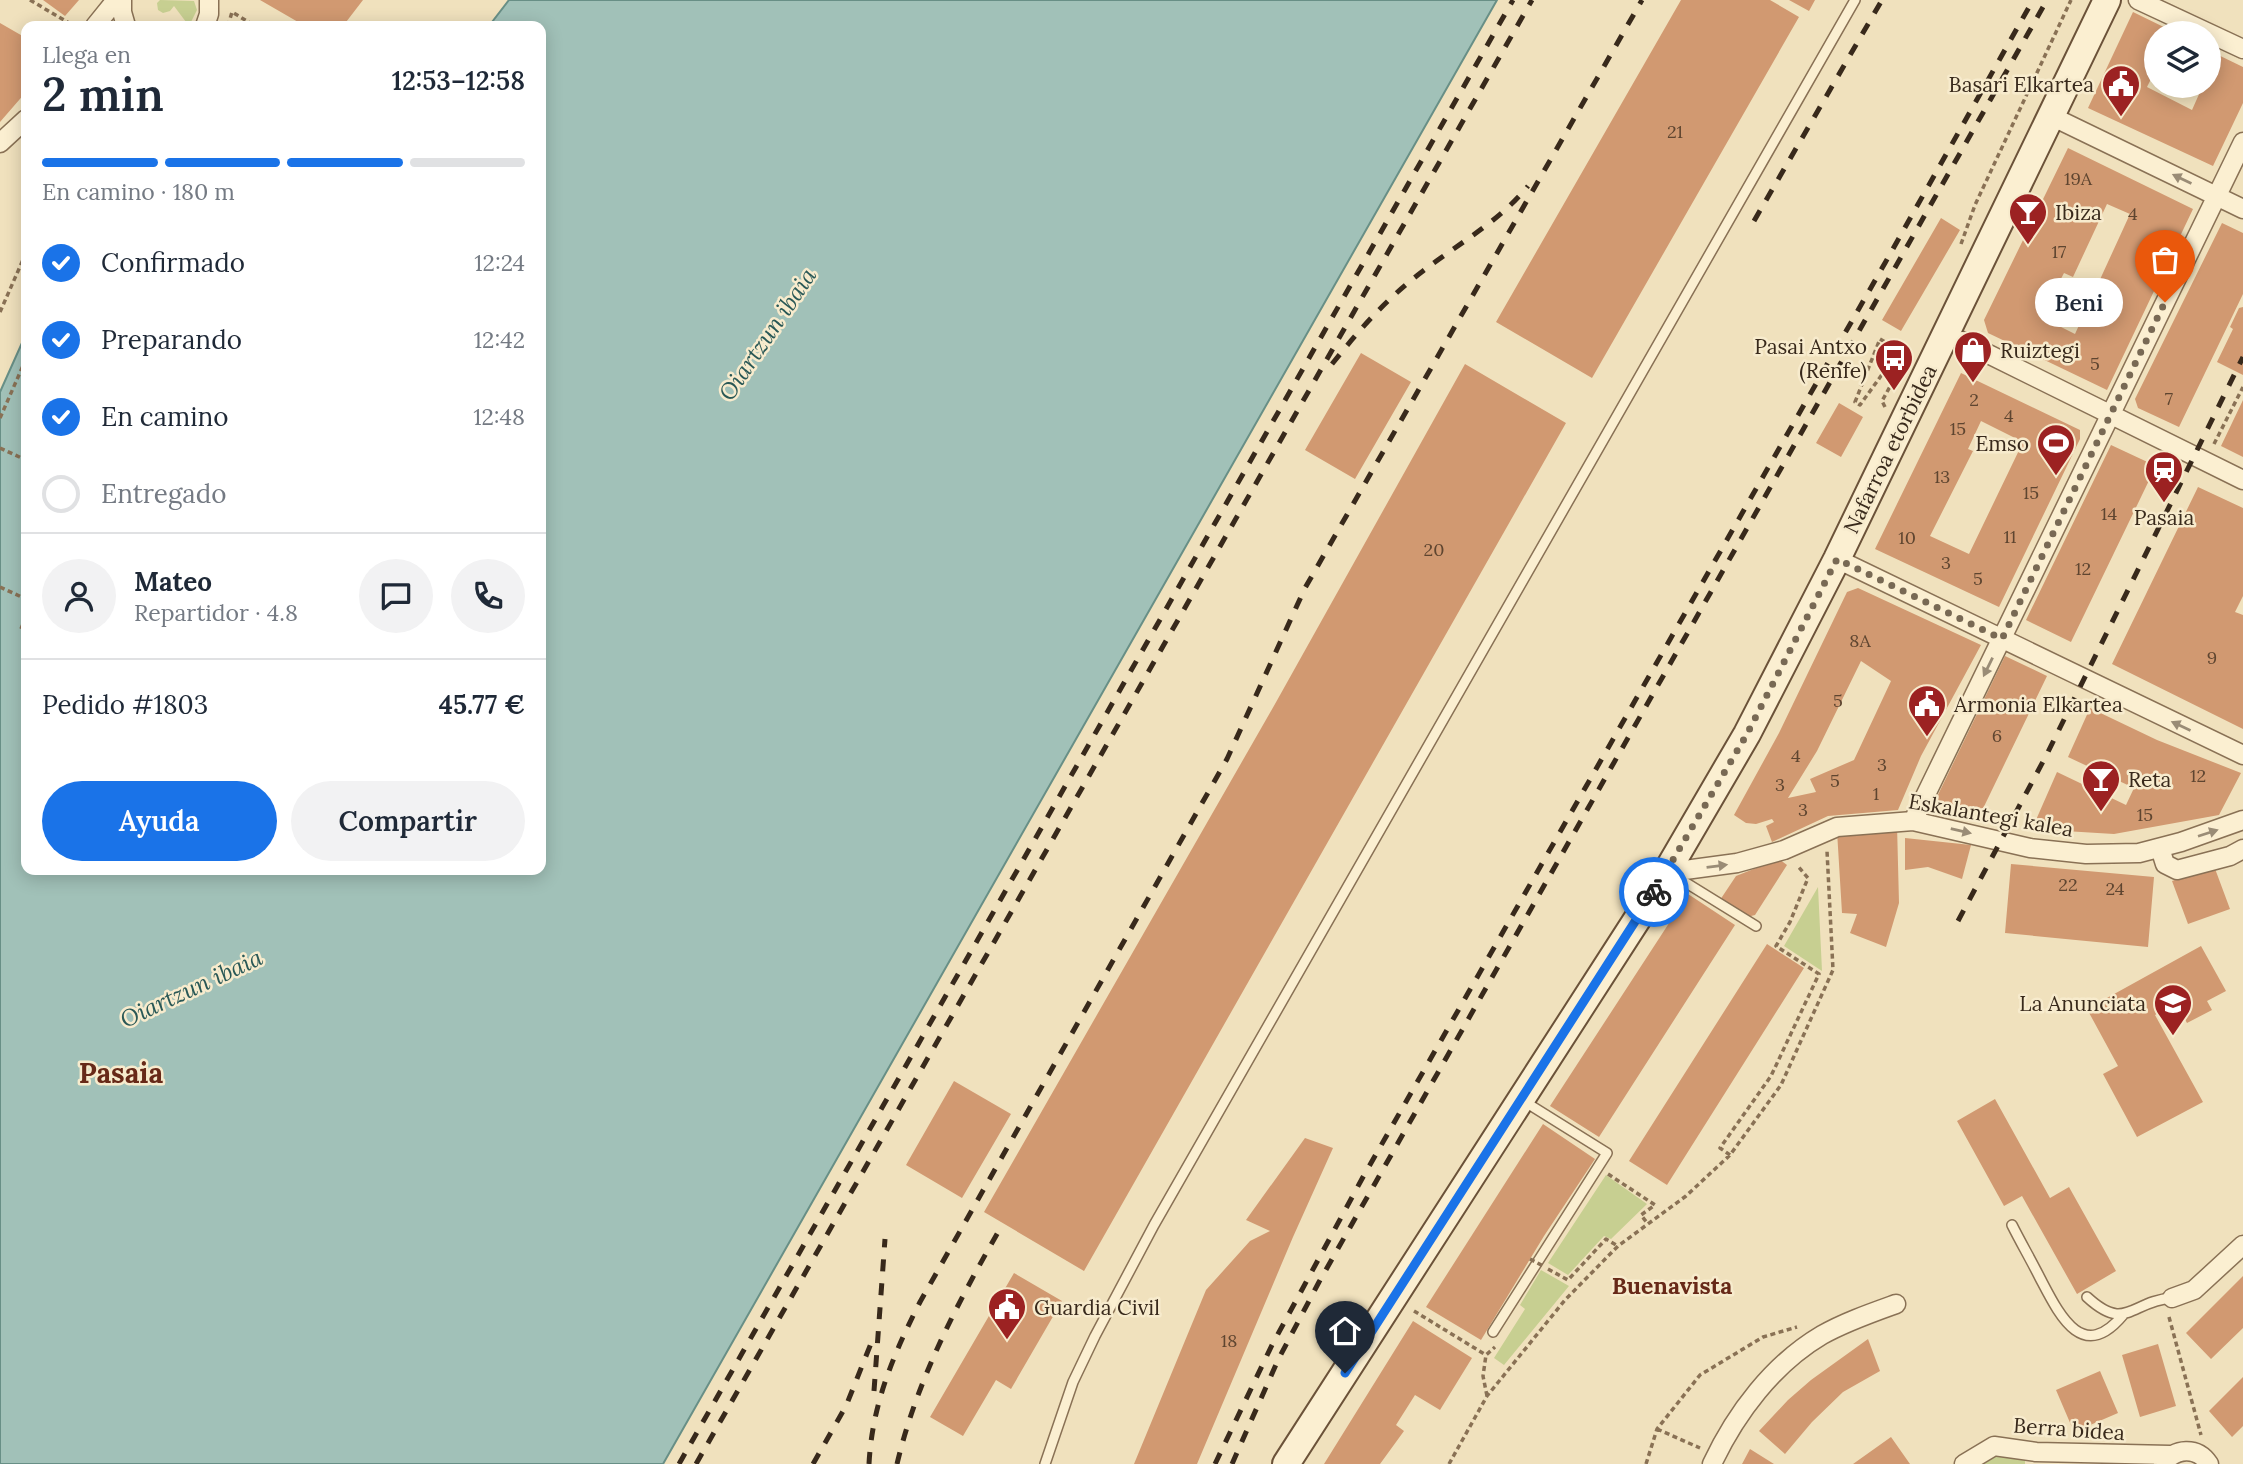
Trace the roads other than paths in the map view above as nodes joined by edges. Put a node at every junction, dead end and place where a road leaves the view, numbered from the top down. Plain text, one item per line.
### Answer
1 (116, 0) edge
2 (122, 0) edge
3 (208, 0) edge
4 (1855, 0) edge
5 (2107, 0) edge
6 (2138, 0) edge
7 (99, 21) edge
8 (125, 21) edge
9 (207, 21) edge
10 (2243, 49) edge
11 (2051, 116) junction
12 (21, 124) edge
13 (2243, 142) edge
14 (0, 143) edge
15 (2217, 197) junction
16 (2243, 209) edge
17 (1962, 341) dead end
18 (2111, 414) junction
19 (2243, 480) edge
20 (1837, 559) junction
21 (2002, 639) junction
22 (2243, 755) edge
23 (2243, 820) edge
24 (1913, 821) junction
25 (2160, 848) junction
26 (2243, 849) edge
27 (1665, 882) junction
28 (1756, 926) dead end
29 (1521, 1100) junction
30 (2012, 1225) dead end
31 (2243, 1245) edge
32 (2087, 1297) dead end
33 (2172, 1298) joint
34 (1896, 1304) dead end
35 (2123, 1315) junction
36 (1493, 1332) dead end
37 (2034, 1458) edge
38 (1714, 1459) edge
39 (2163, 1461) edge
40 (1045, 1464) edge
41 (1286, 1464) edge
42 (1964, 1464) edge
43 (2209, 1464) edge

1 - 7 street
2 - 8 street
3 - 9 street
4 - 40 lane
5 - 11 main road, Nafarroa etorbidea
6 - 10 street
15 -> 11 street
11 - 20 main road, Nafarroa etorbidea
12 - 14 street
13 - 15 street
15 - 16 street
15 - 18 street
17 - 18 street
18 - 19 street
18 - 21 street
20 - 21 street
20 - 27 main road, Nafarroa etorbidea
22 -> 21 street
21 -> 24 street
25 -> 23 street, Eskalantegi kalea
24 -> 25 street, Eskalantegi kalea
27 -> 24 street, Eskalantegi kalea
25 - 26 street
27 - 28 lane
27 - 29 main road, Nafarroa etorbidea
29 - 36 lane
29 - 41 main road, Nafarroa etorbidea
30 - 35 lane
31 - 33 street
32 - 35 lane
33 - 35 lane
34 - 38 street
37 - 39 street, Berra bidea
37 - 42 street, Berra bidea
39 - 43 street, Berra bidea

